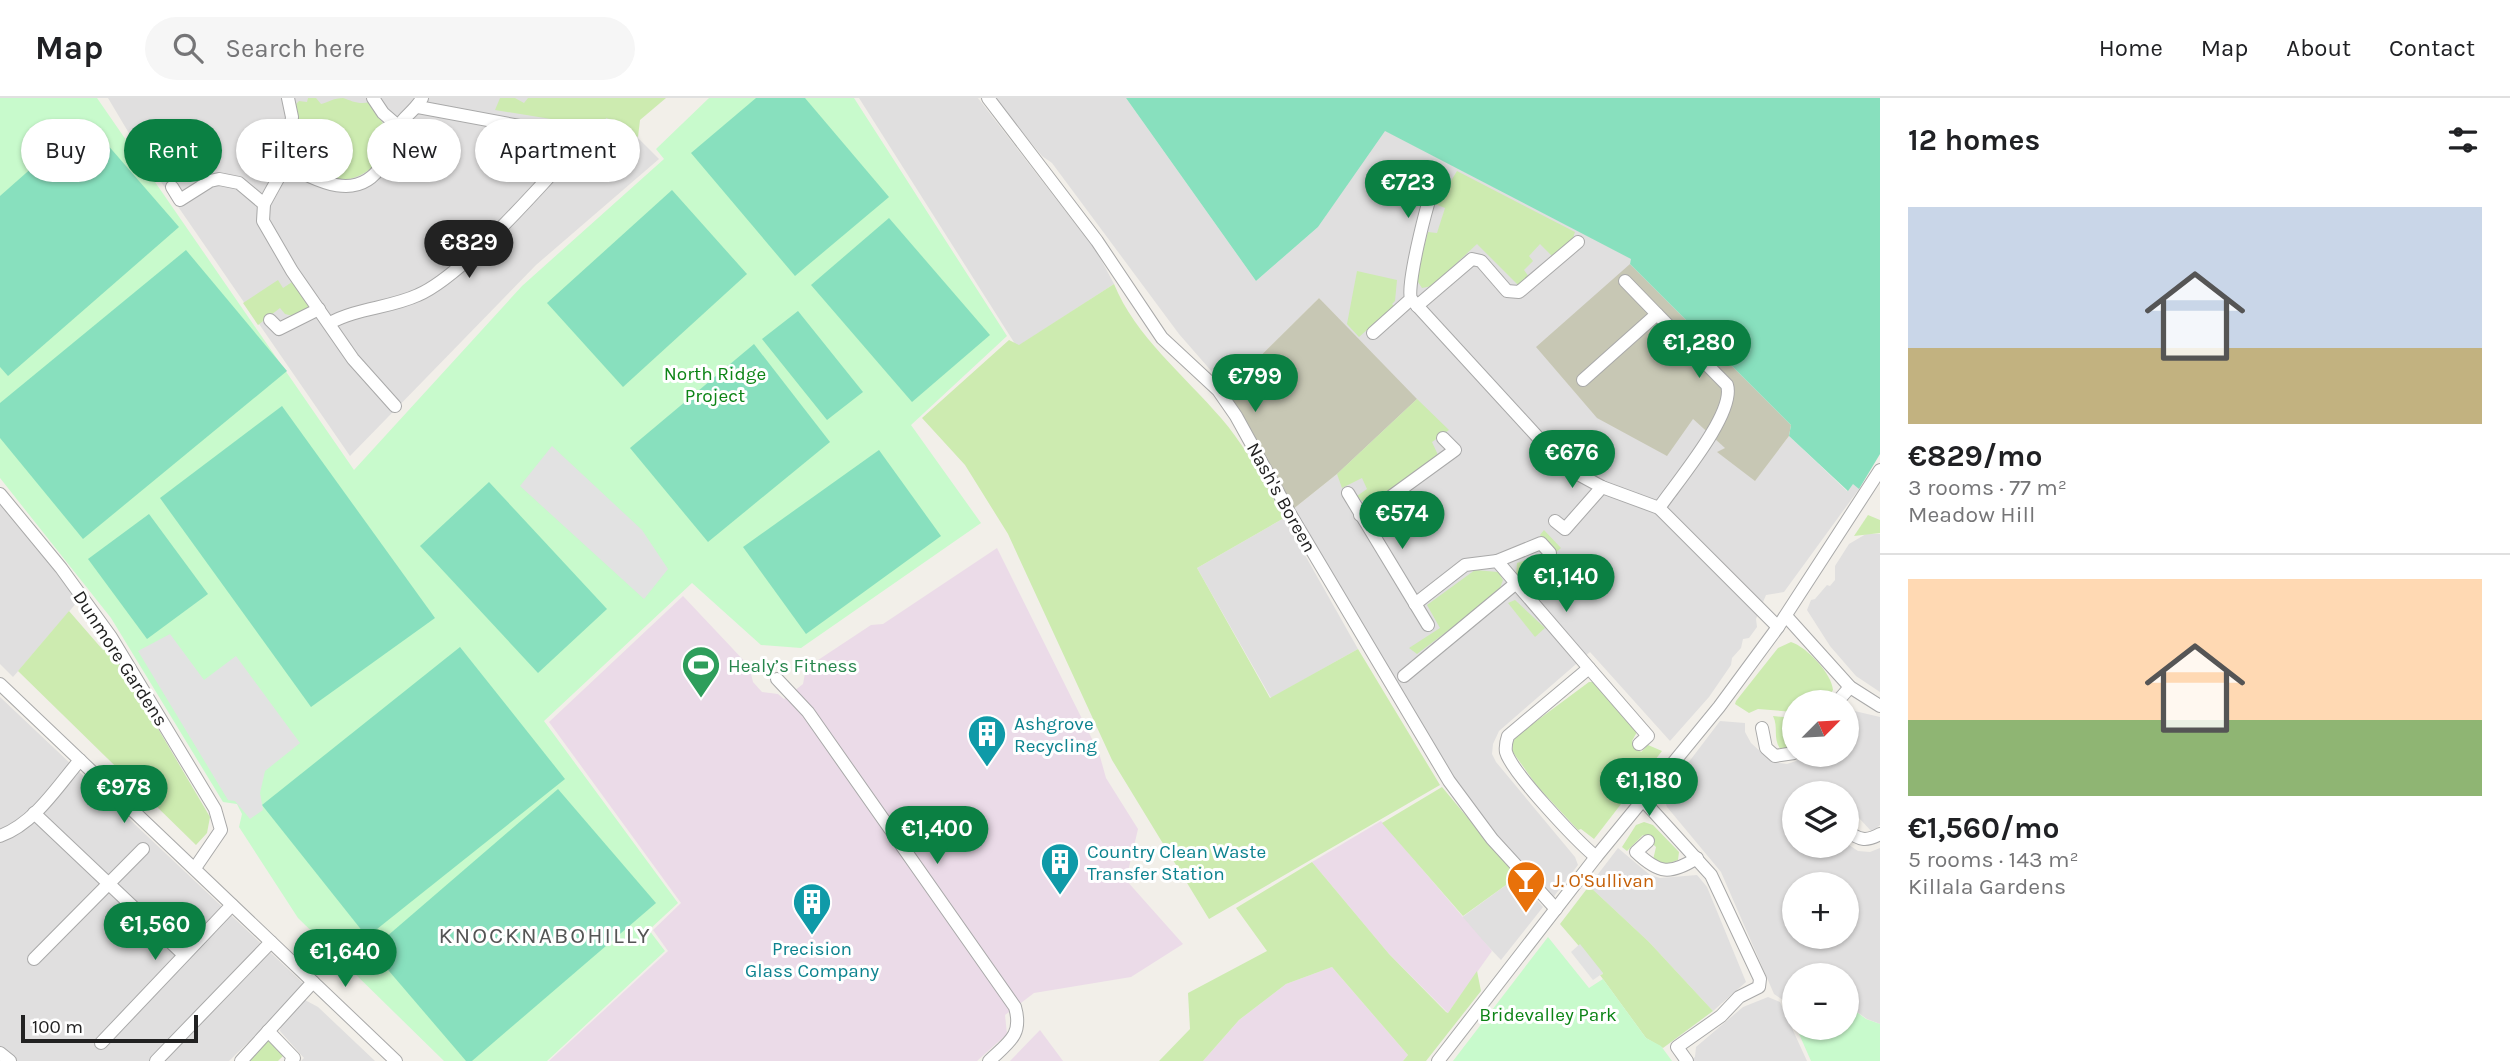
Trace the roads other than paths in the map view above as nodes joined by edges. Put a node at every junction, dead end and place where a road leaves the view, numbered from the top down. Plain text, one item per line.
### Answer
1 (288, 98) edge
2 (373, 98) edge
3 (988, 98) edge
4 (420, 103) edge
5 (292, 119) edge
6 (390, 119) edge
7 (405, 119) edge
8 (493, 119) edge
9 (1439, 174) dead end
10 (367, 177) edge
11 (276, 182) edge
12 (324, 182) edge
13 (542, 182) edge
14 (172, 187) dead end
15 (264, 204) junction
16 (1578, 242) dead end
17 (1625, 281) dead end
18 (1414, 303) junction
19 (319, 309) junction
20 (1657, 314) junction
21 (270, 320) dead end
22 (330, 323) junction
23 (1373, 333) dead end
24 (1611, 355) junction
25 (1620, 365) dead end
26 (1583, 380) dead end
27 (395, 406) dead end
28 (1443, 438) dead end
29 (1880, 470) edge
30 (1602, 487) junction
31 (1348, 493) dead end
32 (0, 494) edge
33 (1659, 508) junction
34 (1360, 515) junction
35 (1555, 521) dead end
36 (1550, 553) dead end
37 (1497, 561) junction
38 (1515, 584) junction
39 (1415, 604) junction
40 (1782, 621) junction
41 (1428, 625) dead end
42 (1589, 668) junction
43 (1404, 676) dead end
44 (776, 679) dead end
45 (1, 686) edge
46 (1850, 687) junction
47 (1847, 690) edge
48 (1880, 706) edge
49 (1762, 728) dead end
50 (1639, 744) dead end
51 (1782, 755) edge
52 (80, 760) junction
53 (1642, 799) junction
54 (34, 814) junction
55 (1880, 834) edge
56 (0, 836) edge
57 (1859, 839) edge
58 (1648, 841) dead end
59 (143, 849) dead end
60 (1595, 857) junction
61 (1697, 858) junction
62 (195, 868) junction
63 (107, 883) junction
64 (232, 905) junction
65 (1556, 909) junction
66 (271, 942) junction
67 (184, 955) junction
68 (34, 959) dead end
69 (313, 982) junction
70 (268, 1031) junction
71 (101, 1043) dead end
72 (0, 1053) edge
73 (1687, 1060) edge
74 (10, 1061) edge
75 (156, 1061) edge
76 (241, 1061) edge
77 (291, 1061) edge
78 (396, 1061) edge
79 (989, 1061) edge
80 (1438, 1061) edge

1 - 5 street
2 - 6 street
3 - 65 street, Nash's Boreen
4 - 7 street
4 - 8 street
9 - 18 street
10 - 12 street
11 - 15 street
13 - 22 street
14 - 15 street
15 - 19 street
16 - 18 street
17 - 20 street
18 - 23 street
18 - 30 street
19 - 21 street
19 - 22 street
20 - 24 street
20 - 33 street
22 - 27 street
24 - 25 street
24 - 26 street
28 - 34 street
29 - 40 street
30 - 33 street
30 - 35 street
31 - 34 street
32 - 62 street, Dunmore Gardens
33 - 40 street
34 - 39 street
36 - 37 street
37 - 38 street
37 - 39 street
38 - 42 street
38 - 43 street
39 - 41 street
40 - 46 street
40 - 53 street
42 - 50 street
42 - 60 street
44 - 79 street
45 - 52 street
46 - 47 street
46 - 48 street
49 - 51 street
52 - 54 street
52 - 62 street
53 - 60 street
53 - 61 street
54 - 56 street
54 - 63 street
55 - 57 street
58 - 61 street
59 - 63 street
60 - 65 street
61 - 73 street
62 - 64 street
63 - 67 street
63 - 68 street
64 - 66 street
64 - 67 street
65 - 80 street
66 - 69 street
66 - 75 street
67 - 71 street
69 - 70 street
69 - 78 street
70 - 76 street
70 - 77 street
72 - 74 street

